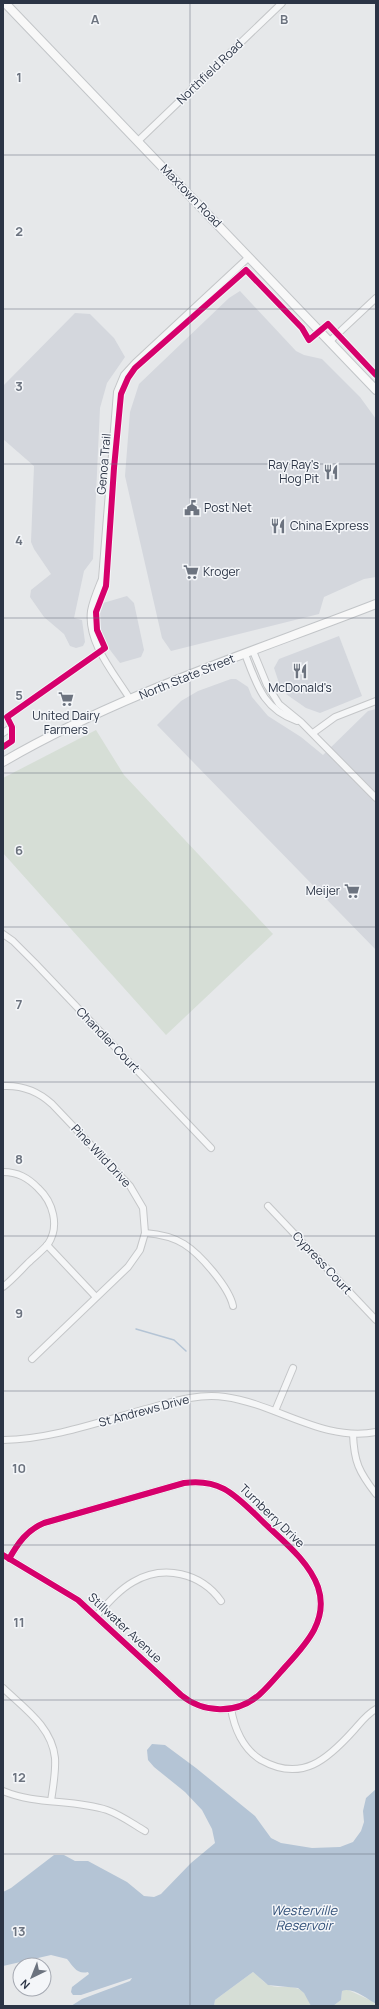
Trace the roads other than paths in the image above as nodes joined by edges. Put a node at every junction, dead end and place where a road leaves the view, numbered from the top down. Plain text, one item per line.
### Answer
1 (5, 3) edge
2 (282, 3) edge
3 (138, 141) junction
4 (249, 257) junction
5 (376, 298) edge
6 (330, 341) junction
7 (376, 390) edge
8 (376, 604) edge
9 (249, 652) junction
10 (130, 699) junction
11 (376, 701) edge
12 (12, 727) dead end
13 (3, 733) edge
14 (313, 734) junction
15 (3, 762) edge
16 (376, 798) edge
17 (3, 934) edge
18 (3, 1086) edge
19 (211, 1148) dead end
20 (3, 1172) edge
21 (268, 1206) dead end
22 (145, 1233) junction
23 (47, 1245) junction
24 (3, 1287) edge
25 (96, 1297) junction
26 (233, 1306) dead end
27 (376, 1320) edge
28 (32, 1359) dead end
29 (293, 1368) dead end
30 (275, 1411) junction
31 (376, 1432) edge
32 (353, 1434) junction
33 (3, 1440) edge
34 (376, 1494) edge
35 (3, 1555) edge
36 (9, 1559) junction
37 (221, 1601) dead end
38 (97, 1615) junction
39 (3, 1688) edge
40 (231, 1708) junction
41 (376, 1709) edge
42 (3, 1791) edge
43 (51, 1801) junction
44 (145, 1831) dead end

1 - 3 main road, Maxtown Road
2 - 3 street, Northfield Road
3 - 4 main road, Maxtown Road
4 - 6 main road, Maxtown Road
4 - 10 street
5 - 6 street
6 - 7 main road, Maxtown Road
8 - 9 main road, North State Street
9 - 10 main road, North State Street
9 - 14 street
10 - 15 main road, North State Street
11 - 14 street
12 - 13 street
14 - 16 street
17 - 19 street, Chandler Court
18 - 22 street, Pine Wild Drive
20 - 23 street
21 - 27 street, Cypress Court
22 - 25 street, Pine Wild Drive
22 - 26 street
23 - 24 street
23 - 25 street
25 - 28 street, Pine Wild Drive
29 - 30 street
30 - 32 street, St Andrews Drive
30 - 33 street, St Andrews Drive
31 - 32 street, St Andrews Drive
32 - 34 street
35 - 36 street, Stillwater Avenue
36 - 38 street, Stillwater Avenue
36 - 40 street, Turnberry Drive
37 - 38 street
38 - 40 street, Stillwater Avenue
39 - 43 street
40 - 41 street
42 - 43 street
43 - 44 street

